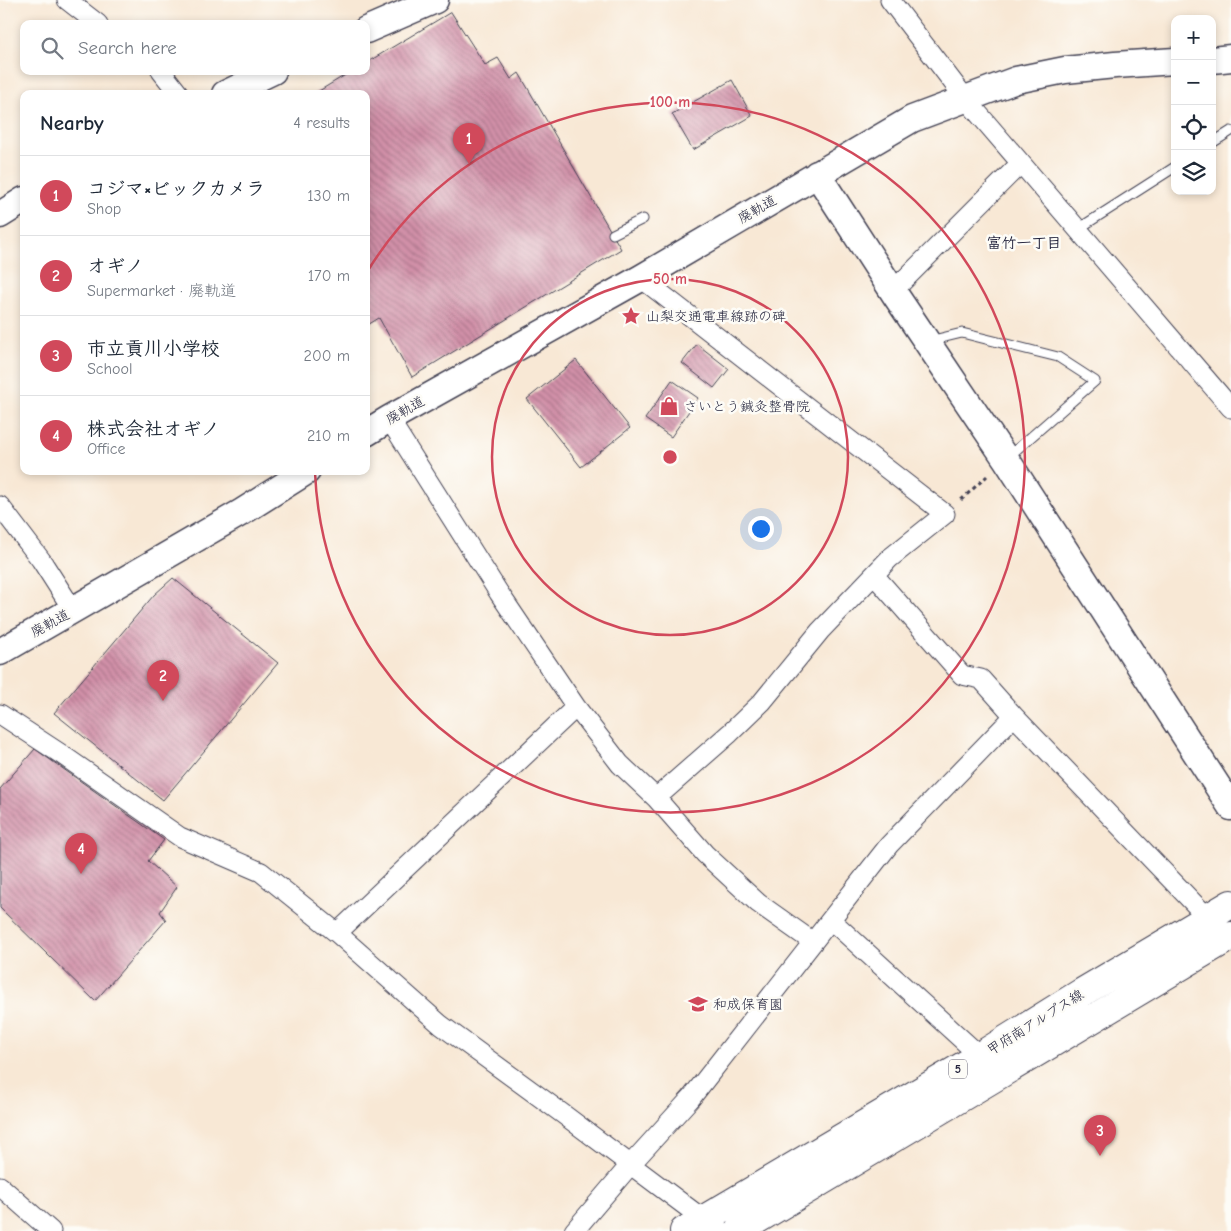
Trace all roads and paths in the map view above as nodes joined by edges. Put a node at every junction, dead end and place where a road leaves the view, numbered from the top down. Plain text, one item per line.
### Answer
1 (67, 0) edge
2 (890, 0) edge
3 (426, 2) edge
4 (93, 20) edge
5 (370, 28) edge
6 (1231, 58) edge
7 (1216, 60) edge
8 (1171, 61) edge
9 (164, 75) edge
10 (265, 75) edge
11 (176, 90) edge
12 (233, 90) edge
13 (965, 98) junction
14 (1231, 131) edge
15 (1216, 140) edge
16 (1021, 163) junction
17 (1171, 170) edge
18 (817, 174) junction
19 (20, 202) edge
20 (0, 215) edge
21 (643, 219) dead end
22 (1078, 229) junction
23 (613, 234) dead end
24 (641, 278) junction
25 (892, 290) junction
26 (927, 342) junction
27 (1231, 408) edge
28 (389, 419) junction
29 (370, 431) edge
30 (1006, 459) junction
31 (300, 475) edge
32 (0, 506) edge
33 (946, 514) junction
34 (874, 575) junction
35 (73, 610) junction
36 (0, 652) edge
37 (576, 708) junction
38 (0, 714) edge
39 (1014, 716) junction
40 (656, 798) junction
41 (1231, 808) edge
42 (1231, 904) edge
43 (1208, 917) junction
44 (831, 920) junction
45 (337, 933) junction
46 (1231, 936) edge
47 (813, 942) junction
48 (980, 1056) junction
49 (631, 1164) junction
50 (0, 1186) edge
51 (703, 1227) edge
52 (51, 1231) edge
53 (574, 1231) edge
54 (738, 1231) edge

1 - 4 street
2 - 13 street
3 - 5 street
6 - 7 street
8 - 13 street, 廃軌道
9 - 11 street
10 - 12 street
13 - 16 street
13 - 18 street, 廃軌道
14 - 15 lane
16 - 22 street
16 - 25 street
17 - 22 lane
18 - 24 street, 廃軌道
18 - 25 street
19 - 20 street
21 - 23 lane
22 - 27 street
24 - 28 street, 廃軌道
24 - 33 street
25 - 26 street
26 - 30 street
26 - 30 lane
28 - 29 street, 廃軌道
28 - 37 street
30 - 33 path
30 - 41 street
31 - 35 street, 廃軌道
32 - 35 street
33 - 34 street
34 - 39 street
34 - 40 street
35 - 36 street, 廃軌道
37 - 40 street
37 - 45 street
38 - 45 street
39 - 43 street
39 - 44 street
40 - 47 street
42 - 43 main road, 甲府南アルプス線 / 5
43 - 48 main road, 甲府南アルプス線 / 5
44 - 47 street
44 - 48 street
45 - 49 street
46 - 54 main road, 甲府南アルプス線 / 5
47 - 49 street
48 - 51 main road, 甲府南アルプス線 / 5
49 - 51 street
49 - 53 street
50 - 52 street

